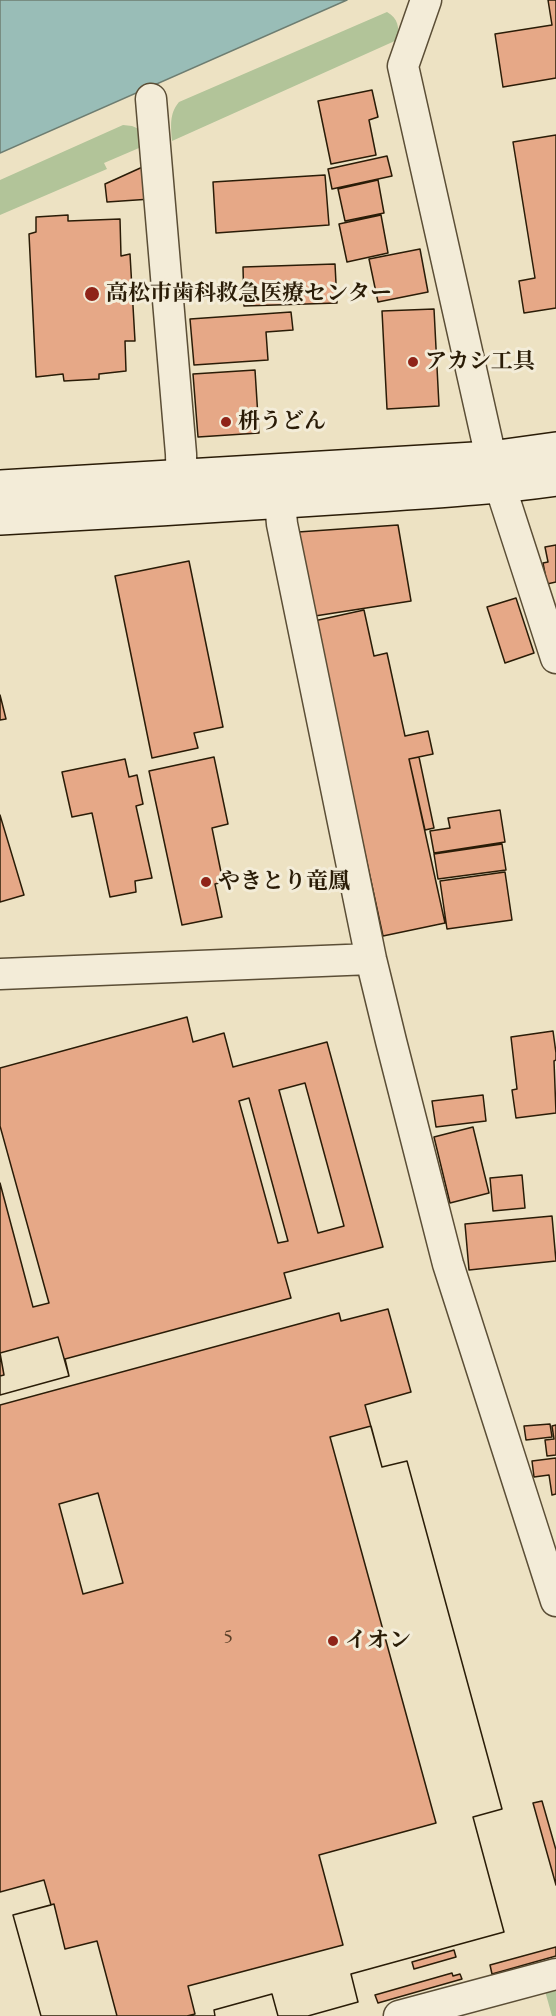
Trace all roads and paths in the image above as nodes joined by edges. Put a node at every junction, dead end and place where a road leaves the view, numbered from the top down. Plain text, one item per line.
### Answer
1 (426, 0) edge
2 (151, 99) dead end
3 (556, 449) edge
4 (495, 473) junction
5 (181, 476) junction
6 (556, 479) edge
7 (0, 487) edge
8 (280, 502) junction
9 (183, 509) junction
10 (0, 518) edge
11 (556, 658) edge
12 (371, 959) junction
13 (0, 974) edge
14 (556, 1600) edge
15 (556, 1974) edge
16 (407, 2015) edge

1 - 4 street
2 - 5 street
3 - 4 street
4 - 5 street
4 - 6 street
4 - 8 street
4 - 11 street
5 - 7 street
5 - 9 street
8 - 9 street
8 - 12 street
9 - 10 street
12 - 13 street
12 - 14 street
15 - 16 street

